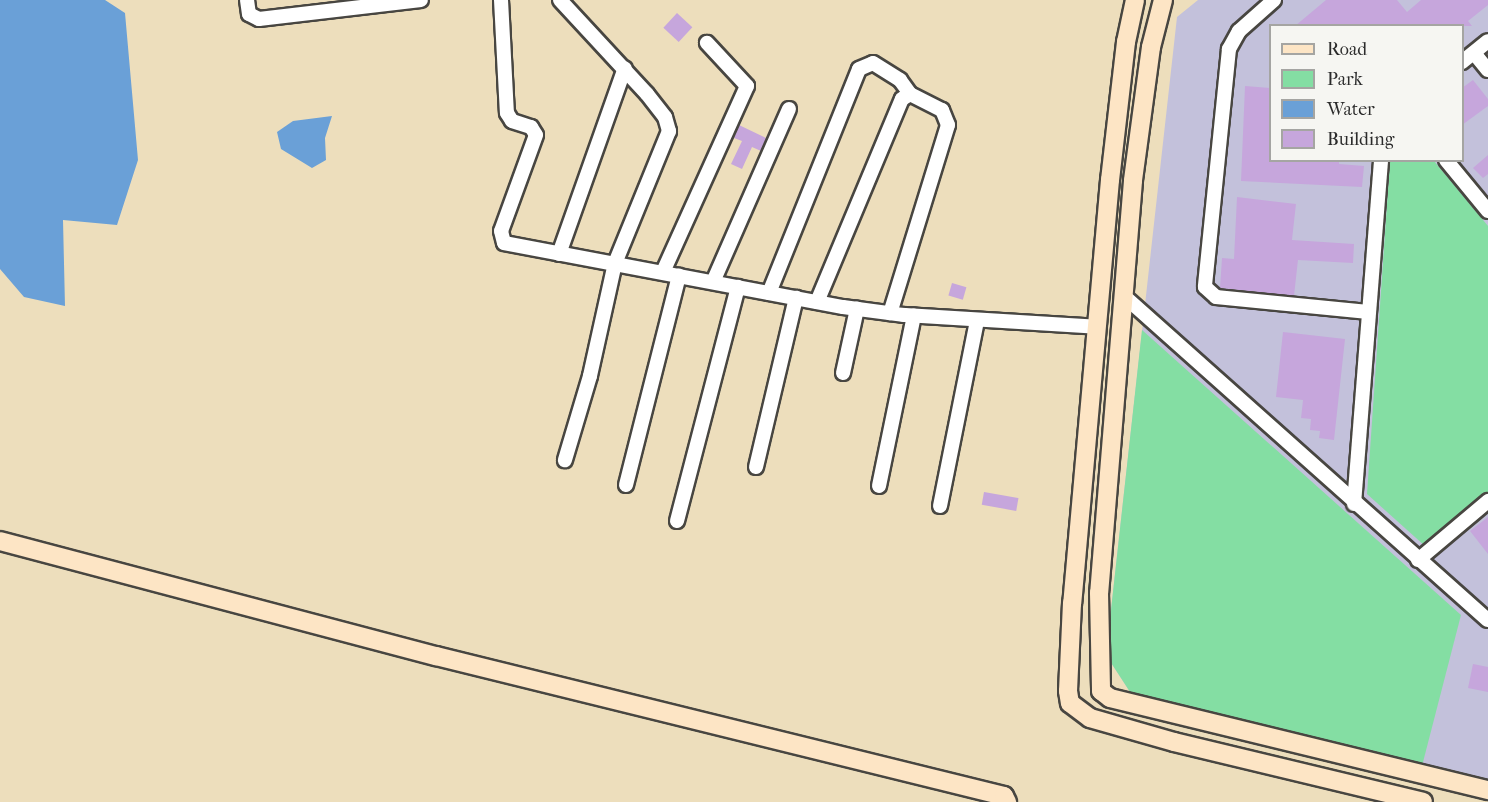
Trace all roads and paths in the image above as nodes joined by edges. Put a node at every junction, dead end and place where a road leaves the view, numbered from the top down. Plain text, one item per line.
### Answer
1 (247, 0) edge
2 (421, 0) edge
3 (501, 0) edge
4 (560, 0) edge
5 (1135, 0) edge
6 (1163, 0) edge
7 (1274, 0) edge
8 (339, 5) edge
9 (297, 7) edge
10 (1488, 41) edge
11 (707, 43) dead end
12 (1474, 53) junction
13 (1464, 60) edge
14 (625, 68) junction
15 (1488, 70) edge
16 (910, 94) junction
17 (789, 109) dead end
18 (1381, 162) edge
19 (1448, 162) edge
20 (1488, 211) edge
21 (559, 254) junction
22 (615, 263) junction
23 (663, 272) junction
24 (679, 276) junction
25 (713, 282) junction
26 (738, 287) junction
27 (769, 293) junction
28 (1124, 296) junction
29 (796, 298) junction
30 (817, 302) junction
31 (858, 309) junction
32 (1368, 312) junction
33 (890, 313) junction
34 (914, 316) junction
35 (977, 321) junction
36 (1098, 327) junction
37 (843, 373) dead end
38 (565, 460) dead end
39 (756, 467) dead end
40 (627, 485) dead end
41 (879, 486) dead end
42 (1488, 501) edge
43 (1354, 504) junction
44 (940, 506) dead end
45 (677, 521) dead end
46 (0, 541) edge
47 (1418, 560) junction
48 (1488, 620) edge
49 (1098, 684) junction
50 (1070, 703) junction
51 (1488, 790) edge
52 (1007, 802) edge
53 (1423, 802) edge

1 - 9 street
2 - 8 street
3 - 21 street
4 - 14 street
5 - 36 street
6 - 28 street
7 - 32 street
8 - 9 street
10 - 12 street
11 - 23 street
12 - 13 street
12 - 15 street
14 - 21 street
14 - 22 street
16 - 27 street
16 - 30 street
16 - 33 street
17 - 25 street
18 - 32 street
19 - 20 street
21 - 22 street
22 - 23 street
22 - 38 street
23 - 24 street
24 - 25 street
24 - 40 street
25 - 26 street
26 - 27 street
26 - 45 street
27 - 29 street
28 - 43 street
28 - 49 street
29 - 30 street
29 - 39 street
30 - 31 street
31 - 33 street
31 - 37 street
32 - 43 street
33 - 34 street
34 - 35 street
34 - 41 street
35 - 36 street
35 - 44 street
36 - 50 street
42 - 47 street
43 - 47 street
46 - 52 street
47 - 48 street
49 - 50 street
49 - 51 street
50 - 53 street

